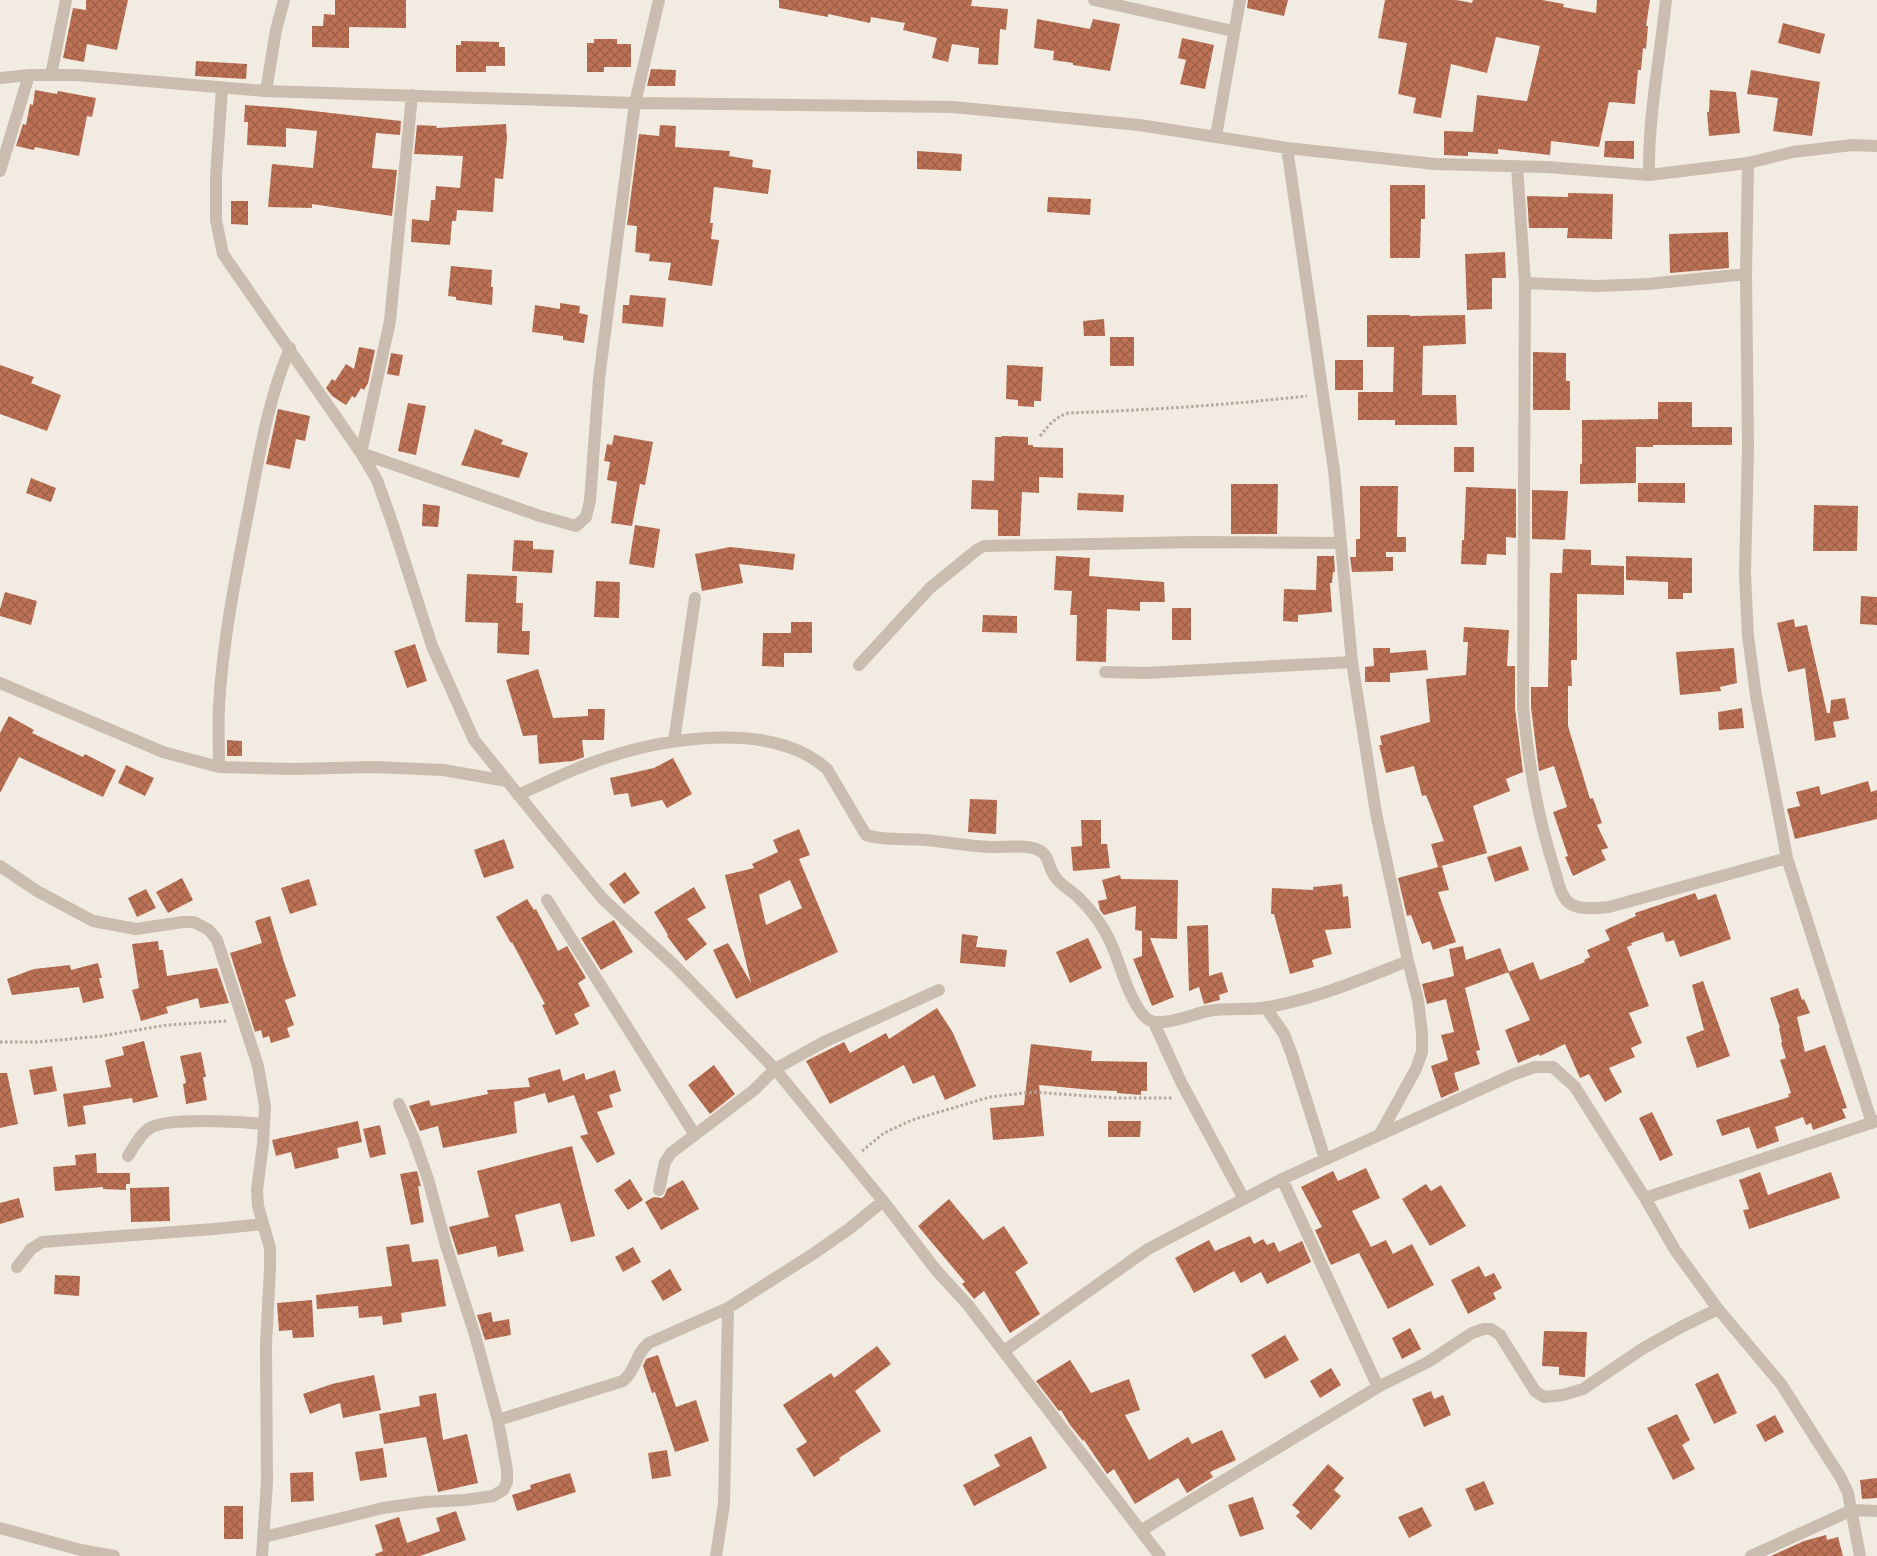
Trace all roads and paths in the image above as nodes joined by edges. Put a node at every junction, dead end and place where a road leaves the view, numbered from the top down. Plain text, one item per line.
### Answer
1 (66, 0) edge
2 (284, 0) edge
3 (658, 0) edge
4 (1094, 0) edge
5 (1240, 0) edge
6 (1666, 0) edge
7 (1233, 31) junction
8 (30, 75) junction
9 (51, 75) junction
10 (0, 78) edge
11 (222, 88) junction
12 (266, 91) junction
13 (412, 95) junction
14 (635, 103) junction
15 (1216, 136) junction
16 (1877, 146) edge
17 (1287, 148) junction
18 (1748, 162) junction
19 (1516, 166) junction
20 (0, 171) edge
21 (1649, 175) junction
22 (1746, 274) junction
23 (1525, 283) junction
24 (290, 348) junction
25 (1323, 394) junction
26 (1040, 436) dead end
27 (361, 452) junction
28 (1340, 543) junction
29 (695, 598) dead end
30 (1352, 662) junction
31 (859, 665) dead end
32 (1105, 672) dead end
33 (0, 683) edge
34 (674, 741) junction
35 (219, 767) junction
36 (507, 781) junction
37 (518, 795) junction
38 (1787, 858) junction
39 (0, 866) edge
40 (547, 900) dead end
41 (1408, 962) junction
42 (939, 990) dead end
43 (1266, 1008) junction
44 (244, 1020) junction
45 (1154, 1023) junction
46 (0, 1042) edge
47 (775, 1069) junction
48 (1189, 1097) junction
49 (399, 1104) dead end
50 (1874, 1122) edge
51 (264, 1124) junction
52 (1380, 1134) junction
53 (695, 1135) junction
54 (128, 1156) dead end
55 (1325, 1159) junction
56 (850, 1160) junction
57 (1282, 1179) junction
58 (659, 1190) dead end
59 (1645, 1198) junction
60 (1244, 1199) junction
61 (883, 1201) junction
62 (263, 1224) junction
63 (17, 1267) dead end
64 (728, 1308) junction
65 (1718, 1309) junction
66 (1004, 1351) junction
67 (1378, 1387) junction
68 (498, 1420) junction
69 (1852, 1510) junction
70 (1877, 1511) edge
71 (0, 1528) edge
72 (1142, 1530) junction
73 (264, 1537) junction
74 (114, 1556) edge
75 (262, 1556) edge
76 (716, 1556) edge
77 (1160, 1556) edge
78 (1751, 1556) edge
79 (1860, 1556) edge

1 - 9 street
2 - 12 street
3 - 14 street
4 - 7 street
5 - 7 street
6 - 21 street
7 - 15 street
8 - 9 street
8 - 10 street
8 - 20 street
9 - 11 street
11 - 12 street
11 - 24 street
12 - 13 street
13 - 14 street
13 - 27 street
14 - 15 street
14 - 27 street
15 - 17 street
16 - 18 street
17 - 19 street
17 - 25 street
18 - 21 street
18 - 22 street
19 - 21 street
19 - 23 street
22 - 23 street
22 - 38 street
23 - 38 street
24 - 27 street
24 - 35 street
25 - 26 path
25 - 28 street
27 - 36 street
28 - 30 street
28 - 31 street
29 - 34 street
30 - 32 street
30 - 41 street
33 - 35 street
34 - 37 street
34 - 45 street
35 - 36 street
36 - 37 street
37 - 47 street
38 - 50 street
39 - 44 street
40 - 53 street
41 - 43 street
41 - 52 street
42 - 47 street
43 - 45 street
43 - 55 street
44 - 46 path
44 - 51 street
45 - 48 street
47 - 53 street
47 - 56 street
48 - 56 path
48 - 60 street
49 - 68 street
50 - 59 street
51 - 54 street
51 - 62 street
52 - 55 street
52 - 59 street
53 - 58 street
55 - 57 street
56 - 61 street
57 - 60 street
57 - 67 street
59 - 65 street
60 - 66 street
61 - 64 street
61 - 66 street
62 - 63 street
62 - 73 street
64 - 68 street
64 - 76 street
65 - 67 street
65 - 69 street
66 - 72 street
67 - 72 street
68 - 73 street
69 - 70 street
69 - 78 street
69 - 79 street
71 - 74 street
72 - 77 street
73 - 75 street

